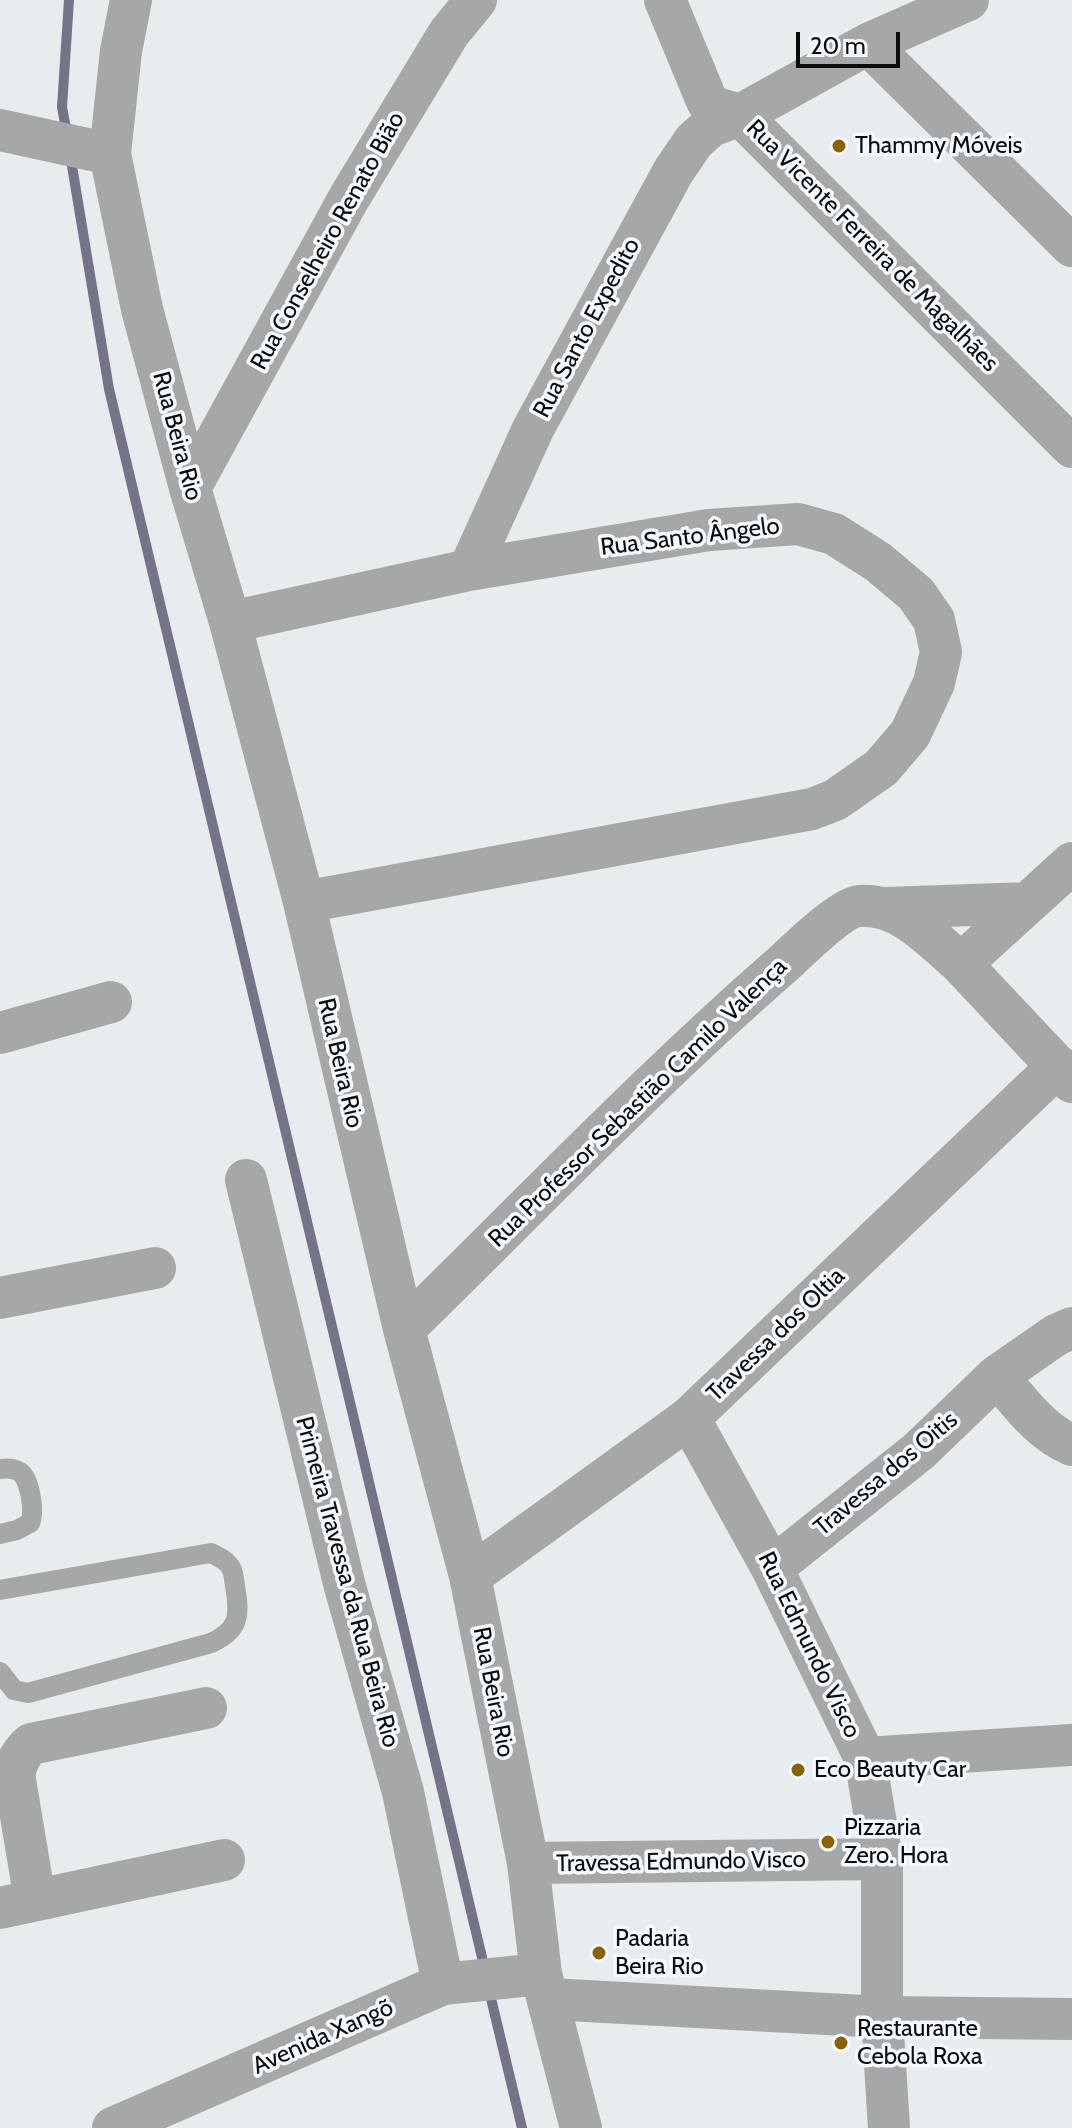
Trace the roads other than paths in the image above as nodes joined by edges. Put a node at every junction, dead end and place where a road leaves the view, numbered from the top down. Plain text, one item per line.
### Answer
1 (131, 0) edge
2 (476, 0) edge
3 (665, 0) edge
4 (968, 0) edge
5 (868, 44) junction
6 (740, 115) junction
7 (13, 134) edge
8 (99, 152) junction
9 (1072, 246) edge
10 (1070, 438) edge
11 (190, 488) junction
12 (469, 570) junction
13 (230, 622) junction
14 (1072, 863) edge
15 (304, 902) junction
16 (1028, 903) junction
17 (886, 908) junction
18 (961, 964) junction
19 (111, 1002) dead end
20 (0, 1033) edge
21 (1065, 1074) edge
22 (246, 1180) dead end
23 (155, 1268) dead end
24 (0, 1298) edge
25 (1072, 1328) edge
26 (404, 1329) junction
27 (997, 1376) junction
28 (689, 1418) junction
29 (1072, 1445) edge
30 (0, 1469) edge
31 (0, 1534) edge
32 (772, 1568) junction
33 (470, 1576) junction
34 (0, 1590) edge
35 (0, 1672) edge
36 (206, 1708) dead end
37 (1072, 1745) edge
38 (865, 1758) junction
39 (882, 1859) junction
40 (224, 1860) dead end
41 (528, 1863) junction
42 (18, 1904) edge
43 (534, 1983) junction
44 (447, 1984) junction
45 (882, 2017) junction
46 (1072, 2019) edge
47 (113, 2128) edge
48 (581, 2128) edge
49 (889, 2128) edge

1 - 8 street, Rua Beira Rio
2 - 11 street, Rua Conselheiro Renato Bião
3 - 6 street, Rua Vicente Ferreira de Magalhães
4 - 5 street
5 - 6 street, Rua Santo Expedito
5 - 9 street
6 - 10 street, Rua Vicente Ferreira de Magalhães
6 - 12 street, Rua Santo Expedito
7 - 8 street
8 - 11 street, Rua Beira Rio
11 - 13 street, Rua Beira Rio
12 - 13 street, Rua Santo Ângelo
12 - 15 street, Rua Santo Ângelo
13 - 15 street, Rua Beira Rio
14 - 16 street
15 - 26 street, Rua Beira Rio
16 - 17 street, Rua Professor Sebastião Camilo Valença
16 - 18 street
17 - 18 street
17 - 26 street, Rua Professor Sebastião Camilo Valença
18 - 21 street
19 - 20 street
21 - 28 street, Travessa dos Oltia
22 - 44 street, Primeira Travessa da Rua Beira Rio
23 - 24 street
25 - 27 street, Travessa dos Oitis
26 - 33 street, Rua Beira Rio
27 - 29 street
27 - 32 street, Travessa dos Oitis
28 - 32 street, Rua Edmundo Visco
28 - 33 street, Travessa dos Oltia
30 - 31 lane
32 - 38 street, Rua Edmundo Visco
33 - 41 street, Rua Beira Rio
34 - 35 lane
36 - 42 street
37 - 38 street
38 - 39 street, Rua Edmundo Visco
39 - 41 street, Travessa Edmundo Visco
39 - 45 street, Rua Edmundo Visco
40 - 42 street
41 - 43 street, Rua Beira Rio
43 - 44 street, Avenida Xangõ
43 - 45 street, Avenida Xangõ
43 - 48 street, Rua Beira Rio
44 - 47 street, Avenida Xangõ
45 - 46 street, Avenida Xangõ
45 - 49 street, Rua Edmundo Visco

